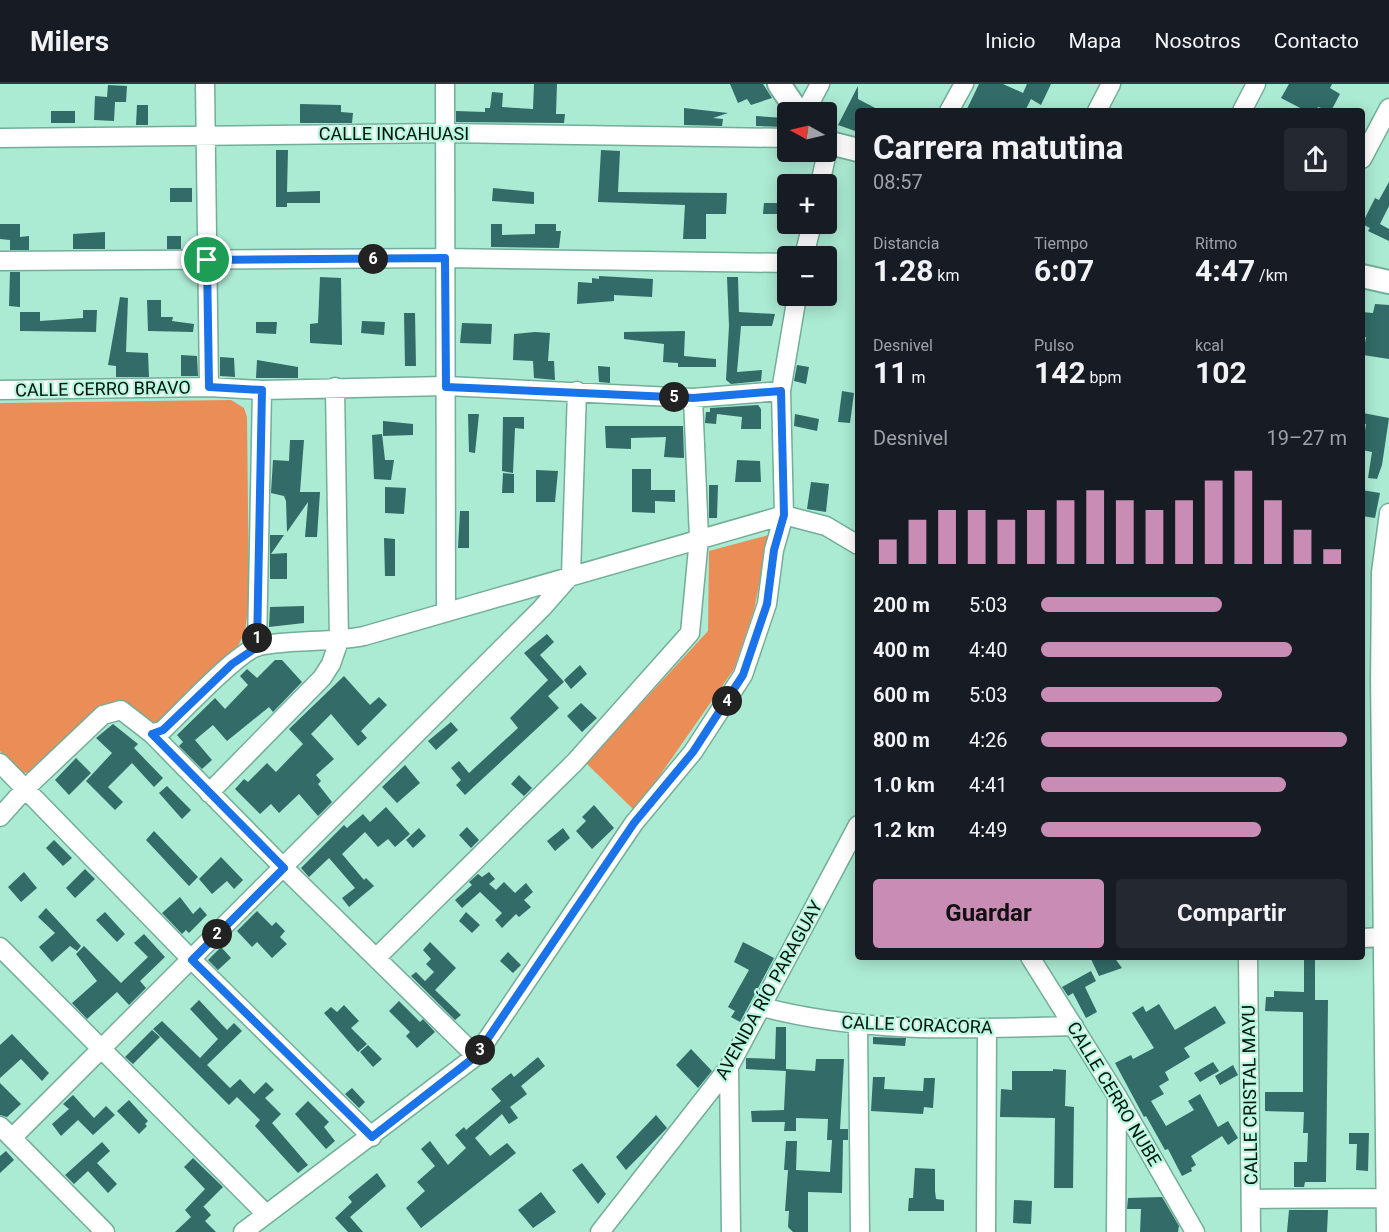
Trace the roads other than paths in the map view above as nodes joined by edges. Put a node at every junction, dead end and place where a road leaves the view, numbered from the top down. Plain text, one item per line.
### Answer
1 (205, 84) edge
2 (445, 84) edge
3 (779, 84) edge
4 (820, 84) edge
5 (964, 84) edge
6 (1111, 84) edge
7 (1256, 84) edge
8 (791, 102) edge
9 (810, 102) edge
10 (951, 108) edge
11 (1099, 108) edge
12 (1244, 108) edge
13 (1389, 108) edge
14 (446, 133) junction
15 (206, 135) junction
16 (0, 138) edge
17 (777, 138) edge
18 (837, 145) edge
19 (855, 149) edge
20 (1365, 153) edge
21 (445, 258) junction
22 (207, 260) junction
23 (0, 261) edge
24 (777, 263) edge
25 (1365, 277) edge
26 (1389, 282) edge
27 (795, 306) edge
28 (209, 387) junction
29 (335, 387) junction
30 (446, 387) junction
31 (0, 390) edge
32 (262, 390) junction
33 (576, 391) junction
34 (781, 391) junction
35 (693, 398) junction
36 (1389, 513) edge
37 (784, 515) junction
38 (699, 538) junction
39 (855, 542) edge
40 (571, 574) junction
41 (446, 612) junction
42 (339, 641) junction
43 (257, 647) junction
44 (1377, 679) edge
45 (152, 734) junction
46 (0, 763) edge
47 (26, 789) junction
48 (209, 793) junction
49 (0, 817) edge
50 (855, 831) edge
51 (284, 868) junction
52 (1382, 937) junction
53 (1365, 938) edge
54 (0, 947) edge
55 (376, 958) junction
56 (192, 960) junction
57 (1032, 960) edge
58 (1248, 960) edge
59 (762, 1007) junction
60 (858, 1025) junction
61 (1074, 1026) junction
62 (987, 1028) junction
63 (102, 1048) junction
64 (476, 1056) junction
65 (729, 1067) junction
66 (1117, 1096) junction
67 (6, 1132) edge
68 (372, 1137) junction
69 (1251, 1199) junction
70 (1387, 1206) edge
71 (266, 1214) junction
72 (105, 1232) edge
73 (243, 1232) edge
74 (600, 1232) edge
75 (731, 1232) edge
76 (860, 1232) edge
77 (986, 1232) edge
78 (1116, 1232) edge
79 (1195, 1232) edge
80 (1251, 1232) edge
81 (1386, 1232) edge

1 - 15 street
2 - 14 street
3 - 8 main road
4 - 9 street
5 - 10 street
6 - 11 street
7 - 12 street
13 - 20 street
14 - 15 street, CALLE INCAHUASI
14 - 17 street, CALLE INCAHUASI
14 - 21 street
15 - 16 street, CALLE INCAHUASI
15 - 22 street
18 - 19 main road
21 - 22 street
21 - 24 street
21 - 30 street
22 - 23 street
22 - 28 street
25 - 26 main road
27 - 34 street
28 - 31 street, CALLE CERRO BRAVO
28 - 32 street, CALLE CERRO BRAVO
29 - 30 street, CALLE CERRO BRAVO
29 - 32 street, CALLE CERRO BRAVO
29 - 42 street
30 - 33 street, CALLE CERRO BRAVO
30 - 41 street
32 - 43 street
33 - 35 street, CALLE CERRO BRAVO
33 - 40 street
34 - 35 street, CALLE CERRO BRAVO
34 - 37 street
35 - 38 street
36 - 44 street
37 - 38 street
37 - 39 street
37 - 64 street
38 - 40 street
38 - 55 street
40 - 41 street
40 - 51 street
41 - 42 street
42 - 43 street
42 - 48 street
43 - 45 street
44 - 52 street
45 - 47 street
45 - 48 street
46 - 47 street
47 - 49 street
47 - 56 street
48 - 51 street
50 - 59 street, AVENIDA RÍO PARAGUAY
51 - 55 street
51 - 56 street
52 - 53 street
52 - 70 street
54 - 63 street
55 - 64 street
56 - 63 street
56 - 68 street
57 - 61 street, CALLE CERRO NUBE
58 - 69 street, CALLE CRISTAL MAYU
59 - 60 street, CALLE CORACORA
59 - 65 street, AVENIDA RÍO PARAGUAY
60 - 62 street, CALLE CORACORA
60 - 76 street
61 - 62 street, CALLE CORACORA
61 - 66 street, CALLE CERRO NUBE
62 - 77 street
63 - 67 street
63 - 71 street
64 - 68 street
65 - 74 street, AVENIDA RÍO PARAGUAY
65 - 75 street
66 - 78 street
66 - 79 street, CALLE CERRO NUBE
67 - 72 street
68 - 71 street
69 - 70 street
69 - 80 street, CALLE CRISTAL MAYU
70 - 81 street
71 - 73 street

